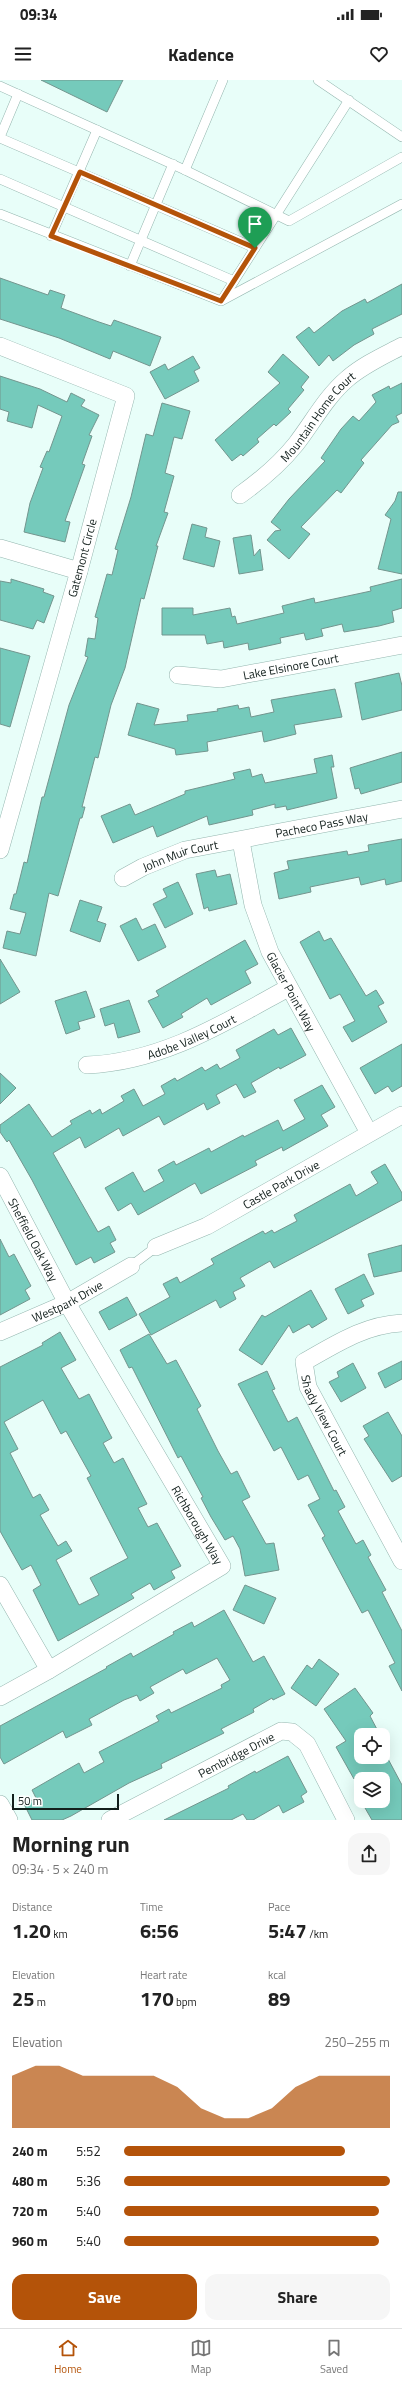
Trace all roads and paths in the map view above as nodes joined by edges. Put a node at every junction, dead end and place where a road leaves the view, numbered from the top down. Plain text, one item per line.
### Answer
1 (223, 80) edge
2 (318, 80) edge
3 (0, 86) edge
4 (18, 94) junction
5 (349, 100) junction
6 (97, 130) junction
7 (0, 137) edge
8 (402, 137) edge
9 (402, 157) edge
10 (174, 164) junction
11 (185, 170) junction
12 (80, 172) junction
13 (0, 179) edge
14 (402, 204) edge
15 (156, 205) junction
16 (64, 207) junction
17 (0, 214) edge
18 (276, 214) junction
19 (51, 236) junction
20 (141, 240) junction
21 (255, 248) junction
22 (130, 266) junction
23 (234, 281) junction
24 (221, 301) junction
25 (0, 346) edge
26 (402, 346) edge
27 (240, 495) dead end
28 (0, 548) edge
29 (79, 571) junction
30 (402, 645) edge
31 (178, 675) dead end
32 (402, 809) edge
33 (241, 841) junction
34 (0, 850) edge
35 (123, 878) dead end
36 (288, 988) junction
37 (87, 1065) dead end
38 (402, 1114) edge
39 (369, 1133) junction
40 (0, 1176) edge
41 (156, 1247) joint
42 (131, 1266) joint
43 (67, 1302) junction
44 (402, 1323) edge
45 (0, 1332) edge
46 (402, 1561) edge
47 (0, 1585) edge
48 (49, 1670) junction
49 (0, 1697) edge
50 (0, 1804) edge
51 (9, 1820) edge
52 (110, 1820) edge
53 (346, 1820) edge

1 - 11 lane
2 - 5 lane
3 - 4 lane
4 - 6 lane
4 - 7 lane
5 - 8 lane
5 - 18 lane
6 - 10 lane
6 - 12 lane
7 - 12 lane
9 - 18 lane
10 - 11 lane
10 - 15 lane
11 - 18 lane
12 - 15 lane
12 - 16 lane
13 - 16 lane
14 - 24 lane
15 - 20 lane
15 - 21 lane
16 - 19 lane
16 - 20 lane
17 - 19 lane
18 - 21 lane
19 - 22 lane
20 - 22 lane
20 - 23 lane
21 - 23 lane
22 - 24 lane
23 - 24 lane
25 - 29 street, Gatemont Circle
26 - 27 street, Mountain Home Court
28 - 29 street
29 - 34 street, Gatemont Circle
30 - 31 street, Lake Elsinore Court
32 - 33 street, Pacheco Pass Way
33 - 35 street, John Muir Court
33 - 36 street, Glacier Point Way
36 - 37 street, Adobe Valley Court
36 - 39 street, Glacier Point Way
38 - 39 street, Castle Park Drive
39 - 41 street, Castle Park Drive
40 - 43 street, Sheffield Oak Way
41 - 42 lane
42 - 43 street, Westpark Drive
43 - 45 street, Westpark Drive
43 - 48 street, Richborough Way
44 - 46 street, Shady View Court
47 - 48 street
48 - 49 street, Richborough Way
50 - 51 street
52 - 53 street, Pembridge Drive

